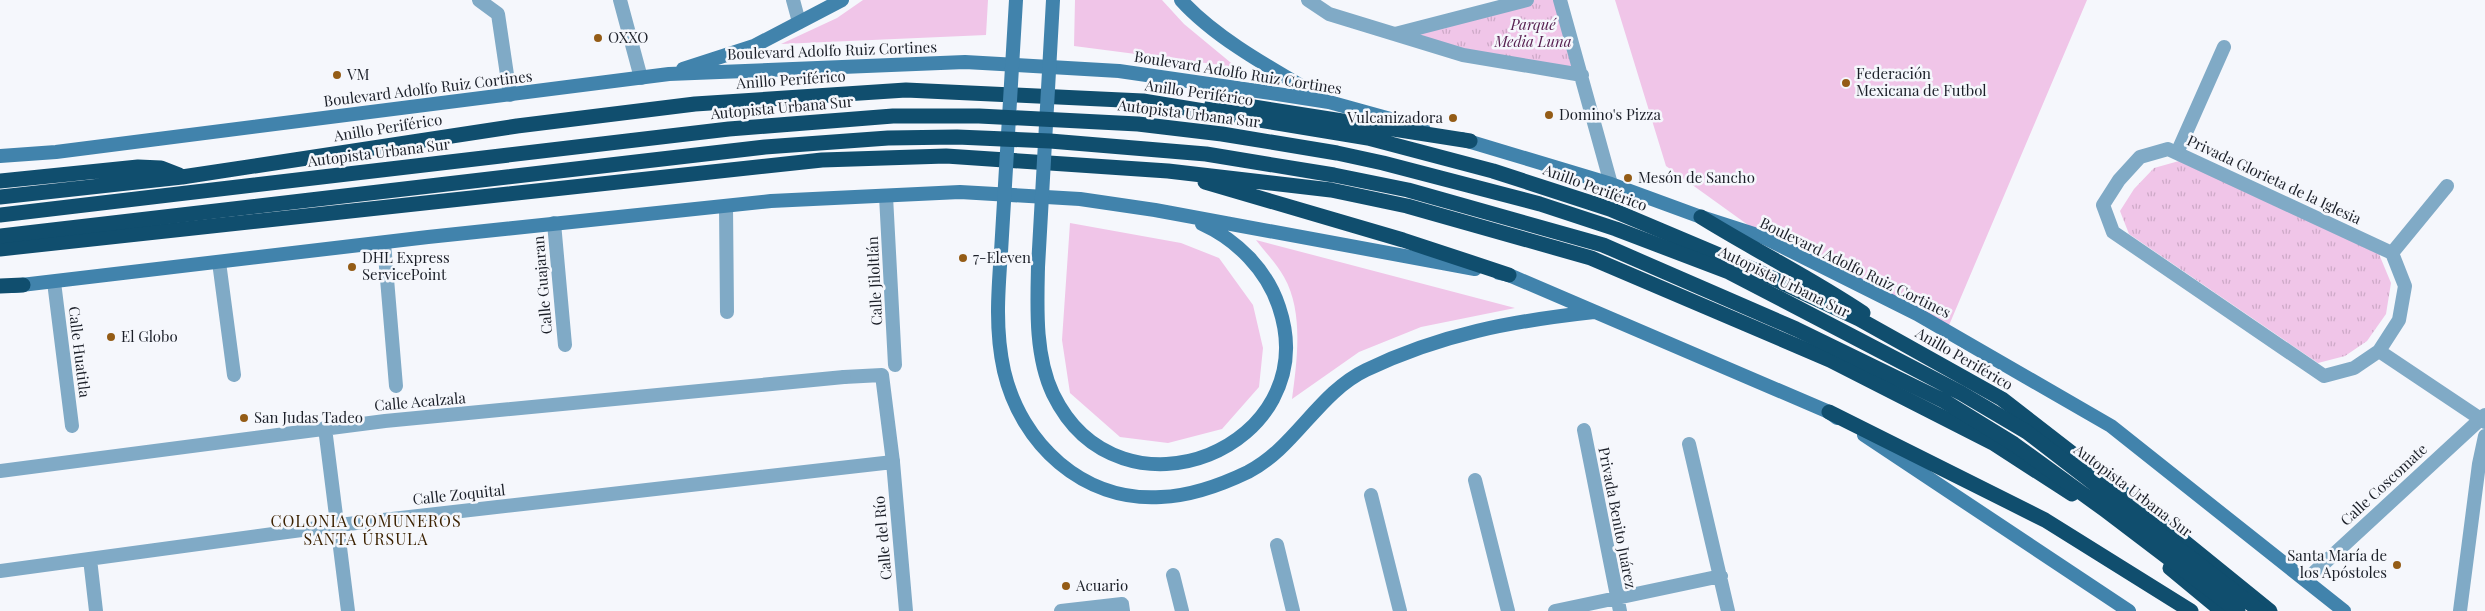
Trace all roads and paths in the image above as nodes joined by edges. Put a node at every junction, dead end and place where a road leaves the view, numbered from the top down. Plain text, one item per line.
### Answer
1 (479, 0) edge
2 (620, 0) edge
3 (793, 0) edge
4 (842, 0) edge
5 (1016, 0) edge
6 (1053, 0) edge
7 (1181, 0) edge
8 (1308, 0) edge
9 (1527, 0) edge
10 (1560, 0) edge
11 (799, 22) junction
12 (1393, 35) junction
13 (2224, 47) dead end
14 (669, 74) junction
15 (1582, 75) junction
16 (641, 78) junction
17 (510, 94) junction
18 (1143, 101) junction
19 (1329, 102) junction
20 (1470, 141) junction
21 (2177, 153) junction
22 (0, 156) edge
23 (1168, 171) junction
24 (182, 176) junction
25 (0, 181) edge
26 (1611, 184) junction
27 (2447, 186) dead end
28 (886, 196) junction
29 (0, 197) edge
30 (726, 206) junction
31 (1156, 210) junction
32 (0, 215) edge
33 (1701, 218) junction
34 (554, 223) junction
35 (0, 236) edge
36 (384, 243) junction
37 (0, 249) edge
38 (2392, 253) junction
39 (219, 262) junction
40 (1509, 275) junction
41 (54, 282) junction
42 (23, 285) joint
43 (0, 287) edge
44 (727, 312) dead end
45 (1596, 312) junction
46 (564, 345) dead end
47 (2379, 351) junction
48 (896, 365) dead end
49 (234, 375) dead end
50 (396, 386) dead end
51 (2002, 400) junction
52 (1829, 412) junction
53 (2483, 419) edge
54 (72, 426) dead end
55 (325, 428) junction
56 (1584, 430) dead end
57 (2485, 436) edge
58 (1689, 444) dead end
59 (893, 462) junction
60 (0, 471) edge
61 (1475, 480) dead end
62 (1371, 495) dead end
63 (339, 525) junction
64 (1277, 545) dead end
65 (90, 559) junction
66 (0, 571) edge
67 (1173, 575) dead end
68 (1720, 576) junction
69 (2306, 580) junction
70 (1618, 604) edge
71 (1122, 608) edge
72 (96, 611) edge
73 (348, 611) edge
74 (906, 611) edge
75 (1061, 611) edge
76 (1182, 611) edge
77 (1293, 611) edge
78 (1400, 611) edge
79 (1508, 611) edge
80 (1555, 611) edge
81 (1728, 611) edge
82 (2130, 611) edge
83 (2191, 611) edge
84 (2222, 611) edge
85 (2238, 611) edge
86 (2260, 611) edge
87 (2270, 611) edge
88 (2344, 611) edge
89 (2460, 611) edge

1 - 17 street
2 - 16 street
3 - 11 street
4 - 11 main road
5 - 45 main road, bridge
6 - 31 main road, bridge
7 - 19 main road
8 - 12 street
9 - 12 street
10 - 15 street
11 - 14 main road
12 - 15 street
13 - 21 street
14 - 16 main road, Boulevard Adolfo Ruiz Cortines
14 - 19 main road, Boulevard Adolfo Ruiz Cortines
15 - 26 street
16 - 17 main road, Boulevard Adolfo Ruiz Cortines
17 - 22 main road, Boulevard Adolfo Ruiz Cortines
18 - 20 highway
18 - 24 highway, Anillo Periférico
18 - 51 highway, Anillo Periférico
19 - 20 main road, Boulevard Adolfo Ruiz Cortines
20 - 26 main road, Boulevard Adolfo Ruiz Cortines
21 - 38 street, Privada Glorieta de la Iglesia
21 - 47 street, Privada Glorieta de la Iglesia
23 - 37 highway
23 - 40 highway
23 - 84 highway
24 - 25 highway
24 - 29 highway, Anillo Periférico
26 - 33 main road, Boulevard Adolfo Ruiz Cortines
27 - 38 street
28 - 30 main road
28 - 31 main road
28 - 48 street, Calle Jiloltlán
30 - 34 main road
30 - 44 street
31 - 40 main road
32 - 86 highway, Autopista Urbana Sur, bridge
33 - 51 highway
33 - 69 main road, Boulevard Adolfo Ruiz Cortines
34 - 36 main road
34 - 46 street, Calle Guajaran
35 - 85 highway, bridge
36 - 39 main road
36 - 50 street
38 - 47 street, Privada Glorieta de la Iglesia
39 - 41 main road
39 - 49 street
40 - 45 main road
41 - 42 main road
41 - 54 street, Calle Huatitla
42 - 43 highway
45 - 52 main road
47 - 53 street
51 - 87 highway, Anillo Periférico
52 - 82 main road
52 - 83 highway
53 - 69 street, Calle Coscomate
55 - 59 street, Calle Acalzala
55 - 60 street, Calle Acalzala
55 - 63 street
56 - 70 street, Privada Benito Juárez
57 - 89 street
58 - 68 street
59 - 63 street, Calle Zoquital
59 - 74 street, Calle del Río
61 - 79 street
62 - 78 street
63 - 65 street, Calle Zoquital
63 - 73 street
64 - 77 street
65 - 66 street, Calle Zoquital
65 - 72 street
67 - 76 street
68 - 70 street
68 - 81 street
69 - 88 main road, Boulevard Adolfo Ruiz Cortines
70 - 80 street
71 - 75 street

